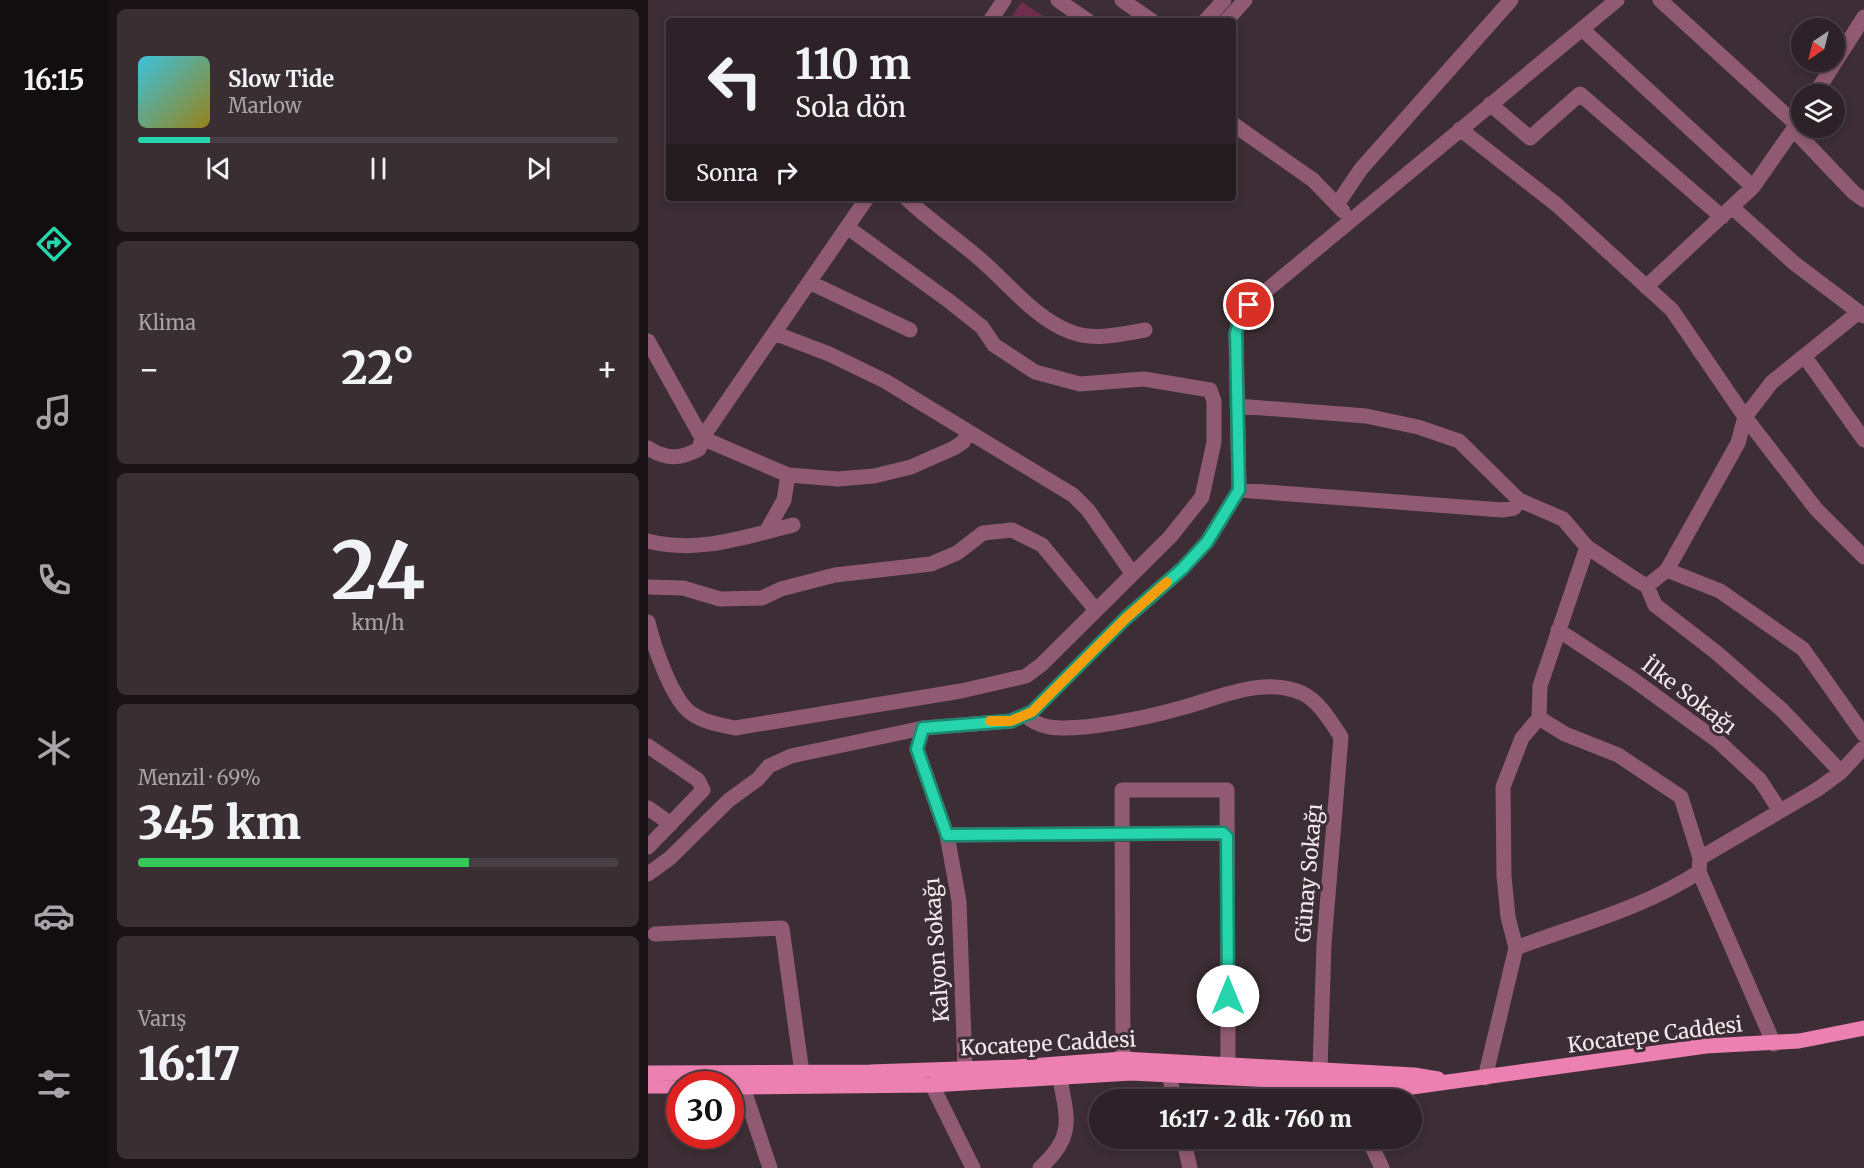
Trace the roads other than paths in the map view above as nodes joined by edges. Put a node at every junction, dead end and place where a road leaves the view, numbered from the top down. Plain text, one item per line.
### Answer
1 (1004, 0) edge
2 (1058, 0) edge
3 (1122, 0) edge
4 (1224, 0) edge
5 (1245, 0) edge
6 (1511, 0) edge
7 (1617, 0) edge
8 (1660, 0) edge
9 (1864, 17) edge
10 (992, 18) edge
11 (1084, 18) edge
12 (1148, 18) edge
13 (1209, 18) edge
14 (1229, 18) edge
15 (1582, 29) junction
16 (1821, 84) edge
17 (1491, 104) junction
18 (1791, 118) edge
19 (1236, 126) edge
20 (1460, 129) junction
21 (1791, 134) edge
22 (1809, 138) edge
23 (1753, 187) junction
24 (1864, 200) edge
25 (865, 201) edge
26 (909, 201) edge
27 (1338, 203) junction
28 (1728, 213) junction
29 (1349, 220) junction
30 (848, 227) junction
31 (809, 282) junction
32 (1646, 287) junction
33 (1861, 314) edge
34 (910, 330) dead end
35 (1145, 330) dead end
36 (774, 333) junction
37 (650, 348) edge
38 (1805, 357) junction
39 (1237, 406) junction
40 (1745, 417) junction
41 (968, 433) junction
42 (702, 438) junction
43 (1864, 440) edge
44 (648, 448) edge
45 (788, 475) junction
46 (1239, 490) junction
47 (1519, 500) junction
48 (793, 525) dead end
49 (766, 532) junction
50 (648, 541) edge
51 (1587, 547) junction
52 (1864, 557) edge
53 (1666, 570) junction
54 (1132, 573) junction
55 (1647, 586) junction
56 (648, 587) edge
57 (1095, 609) junction
58 (648, 622) edge
59 (1558, 630) junction
60 (1025, 715) junction
61 (1539, 718) junction
62 (923, 728) junction
63 (1864, 735) edge
64 (648, 746) edge
65 (1864, 747) edge
66 (1841, 772) junction
67 (648, 808) edge
68 (1780, 812) junction
69 (671, 824) junction
70 (1123, 834) junction
71 (947, 835) junction
72 (1227, 837) junction
73 (648, 847) edge
74 (1700, 865) junction
75 (648, 874) edge
76 (655, 934) dead end
77 (1516, 948) junction
78 (1864, 1028) edge
79 (1774, 1044) junction
80 (1123, 1059) junction
81 (1228, 1064) junction
82 (965, 1068) junction
83 (1320, 1070) junction
84 (1059, 1072) junction
85 (648, 1073) edge
86 (802, 1073) junction
87 (1169, 1075) junction
88 (1485, 1078) junction
89 (1450, 1081) junction
90 (1347, 1083) junction
91 (932, 1085) junction
92 (648, 1086) edge
93 (666, 1086) edge
94 (744, 1087) edge
95 (1172, 1089) edge
96 (1349, 1089) edge
97 (744, 1106) edge
98 (1186, 1149) edge
99 (1373, 1149) edge
100 (770, 1168) edge
101 (973, 1168) edge
102 (1040, 1168) edge
103 (1190, 1168) edge
104 (1382, 1168) edge

1 - 10 street
2 - 11 street
3 - 12 street
4 - 13 street
5 - 14 street
6 - 27 street
7 - 15 street
8 - 18 street
9 - 16 street
15 - 17 street
15 - 23 street
17 - 20 street
17 - 28 street
19 - 27 street
20 - 29 street
20 - 32 street
21 - 23 street
22 - 24 street
23 - 28 street
25 - 30 street
26 - 35 street
27 - 29 street
28 - 32 street
28 - 33 street
29 - 39 street
30 - 31 street
30 - 54 street
31 - 34 street
31 - 36 street
32 - 40 street
33 - 38 street
36 - 41 street
36 - 42 street
37 - 42 street
38 - 40 street
38 - 43 street
39 - 46 street
39 - 47 street
40 - 52 street
40 - 53 street
41 - 45 street
41 - 54 street
42 - 44 street
42 - 45 street
45 - 49 street
46 - 47 street
46 - 60 street
47 - 51 street
48 - 49 street
49 - 50 street
51 - 55 street
51 - 59 street
53 - 55 street
53 - 63 street
54 - 57 street
55 - 66 street
56 - 57 street
57 - 58 street
59 - 61 street
59 - 68 street, İlke Sokağı
60 - 62 street
60 - 83 street, Günay Sokağı
61 - 74 street
61 - 77 street
62 - 71 street, Kalyon Sokağı
62 - 75 street
64 - 69 street
65 - 66 street
66 - 68 street
67 - 69 street
68 - 74 street
69 - 73 street
70 - 71 street
70 - 72 street
70 - 72 street
70 - 80 street
71 - 82 street, Kalyon Sokağı
72 - 81 street
74 - 77 street
74 - 79 street
76 - 86 street
77 - 88 street
78 - 79 main road, Kocatepe Caddesi
79 - 88 main road, Kocatepe Caddesi
80 - 81 main road, Kocatepe Caddesi
80 - 84 main road, Kocatepe Caddesi
81 - 83 main road, Kocatepe Caddesi
82 - 84 main road, Kocatepe Caddesi
82 - 86 main road, Kocatepe Caddesi
83 - 89 main road, Kocatepe Caddesi
84 - 87 main road, Kocatepe Caddesi
84 - 91 main road, Kocatepe Caddesi
84 - 102 street
85 - 86 main road, Kocatepe Caddesi
87 - 90 main road, Kocatepe Caddesi
87 - 95 street
88 - 89 main road, Kocatepe Caddesi
89 - 90 main road, Kocatepe Caddesi
90 - 96 street
91 - 94 main road, Kocatepe Caddesi
91 - 101 street
92 - 93 main road
97 - 100 street
98 - 103 street
99 - 104 street

